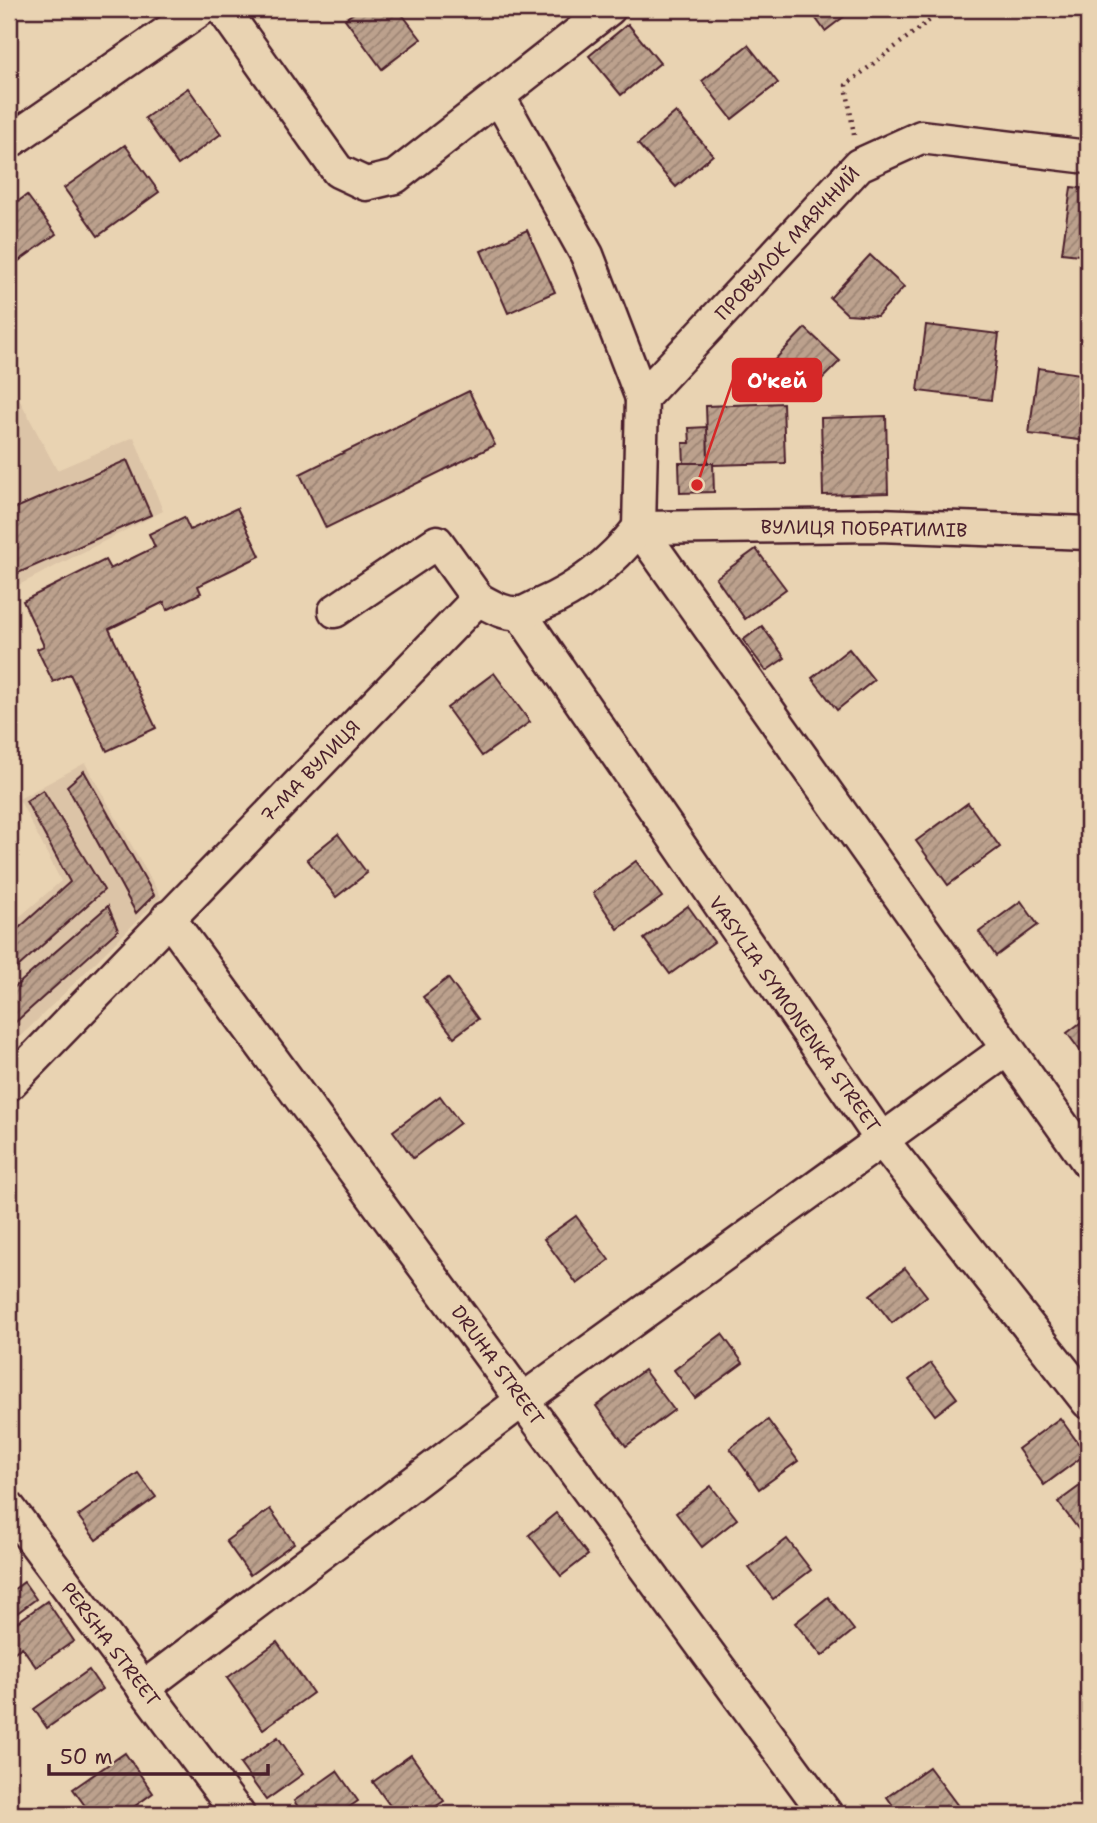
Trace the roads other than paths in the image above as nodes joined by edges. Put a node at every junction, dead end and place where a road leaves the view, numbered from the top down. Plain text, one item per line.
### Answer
1 (201, 9) edge
2 (223, 9) edge
3 (609, 9) edge
4 (499, 97) junction
5 (9, 142) edge
6 (1088, 157) edge
7 (642, 398) junction
8 (639, 527) junction
9 (1088, 533) edge
10 (478, 599) junction
11 (335, 611) dead end
12 (520, 613) junction
13 (169, 917) junction
14 (1006, 1051) junction
15 (9, 1084) edge
16 (881, 1139) junction
17 (1088, 1162) edge
18 (524, 1399) junction
19 (1088, 1402) edge
20 (9, 1508) edge
21 (143, 1688) junction
22 (238, 1814) edge
23 (826, 1814) edge

1 - 5 street
2 - 4 street
3 - 4 street
4 - 7 street
6 - 7 street, ПРОВУЛОК МАЯЧНИЙ
7 - 8 street
8 - 9 street, ВУЛИЦЯ ПОБРАТИМІВ
8 - 12 street
8 - 14 street
10 - 11 street
10 - 12 street
10 - 13 street, 7-МА ВУЛИЦЯ
12 - 16 street, VASYLIA SYMONENKA STREET
13 - 15 street, 7-МА ВУЛИЦЯ
13 - 18 street, DRUHA STREET
14 - 16 street
14 - 17 street
16 - 18 street
16 - 19 street, VASYLIA SYMONENKA STREET
18 - 21 street
18 - 23 street, DRUHA STREET
20 - 21 street, PERSHA STREET
21 - 22 street, PERSHA STREET

